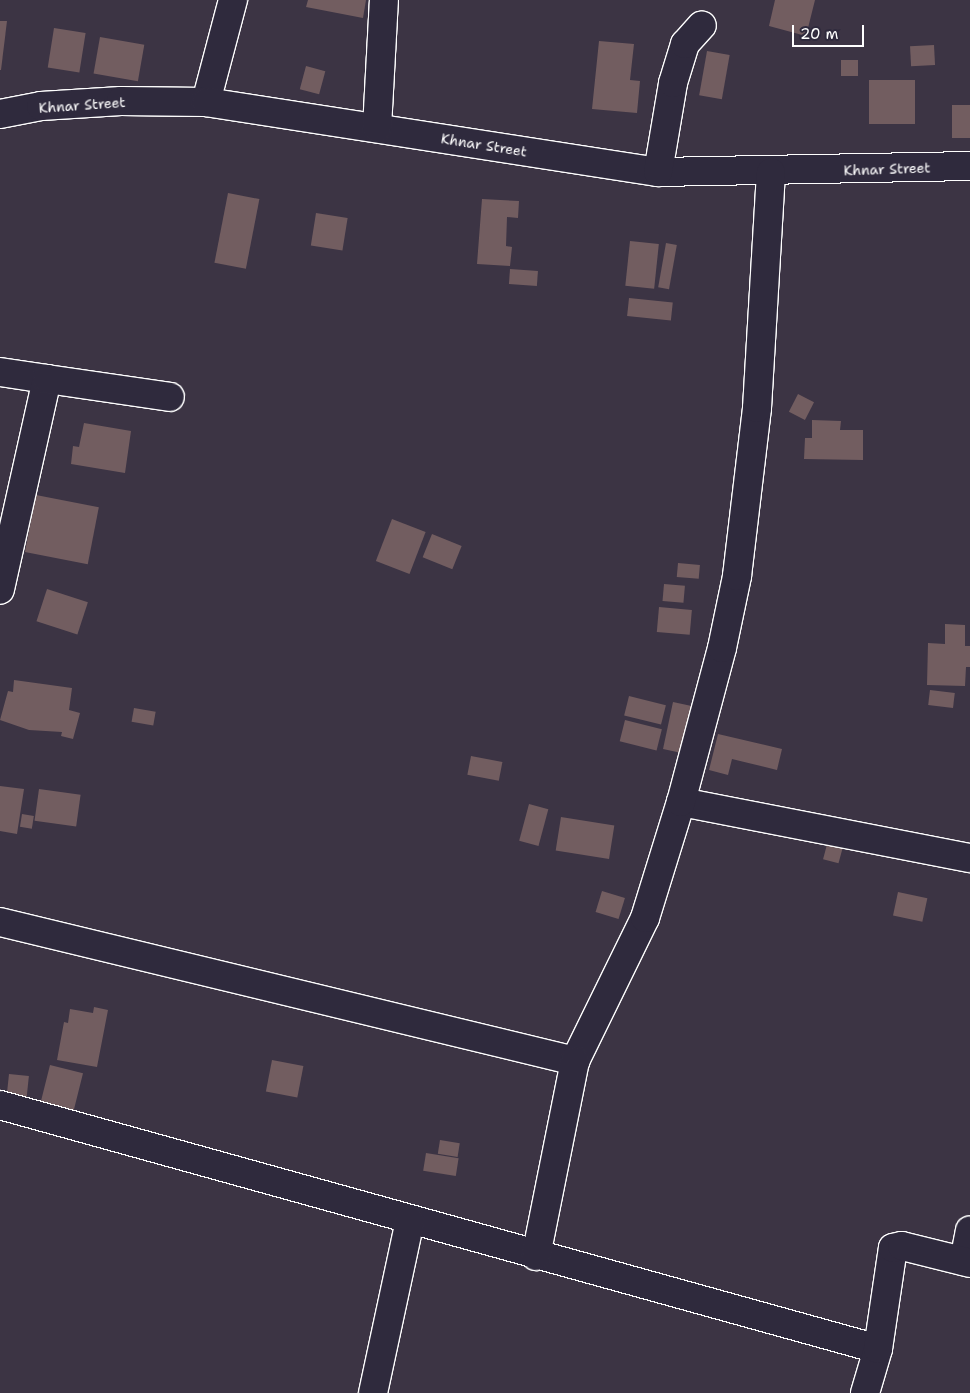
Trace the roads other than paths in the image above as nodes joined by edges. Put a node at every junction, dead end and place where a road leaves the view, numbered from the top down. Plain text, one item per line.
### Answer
1 (233, 0) edge
2 (384, 0) edge
3 (702, 25) dead end
4 (206, 102) junction
5 (0, 114) edge
6 (377, 128) junction
7 (970, 166) edge
8 (658, 172) junction
9 (771, 172) junction
10 (0, 372) edge
11 (47, 379) junction
12 (170, 397) dead end
13 (0, 590) edge
14 (681, 802) junction
15 (970, 858) edge
16 (0, 922) edge
17 (575, 1062) junction
18 (0, 1105) edge
19 (410, 1220) junction
20 (970, 1231) edge
21 (536, 1256) junction
22 (967, 1262) edge
23 (878, 1349) junction
24 (373, 1393) edge
25 (865, 1393) edge

1 - 4 street
2 - 6 street
3 - 8 street
4 - 5 street, Khnar Street
4 - 6 street, Khnar Street
6 - 8 street, Khnar Street
7 - 9 street, Khnar Street
8 - 9 street, Khnar Street
9 - 14 street
10 - 11 street
11 - 12 street
11 - 13 street
14 - 15 street
14 - 17 street
16 - 17 street
17 - 21 street
18 - 19 street
19 - 21 street
19 - 24 street
20 - 22 street
21 - 23 street
22 - 23 street
23 - 25 street

